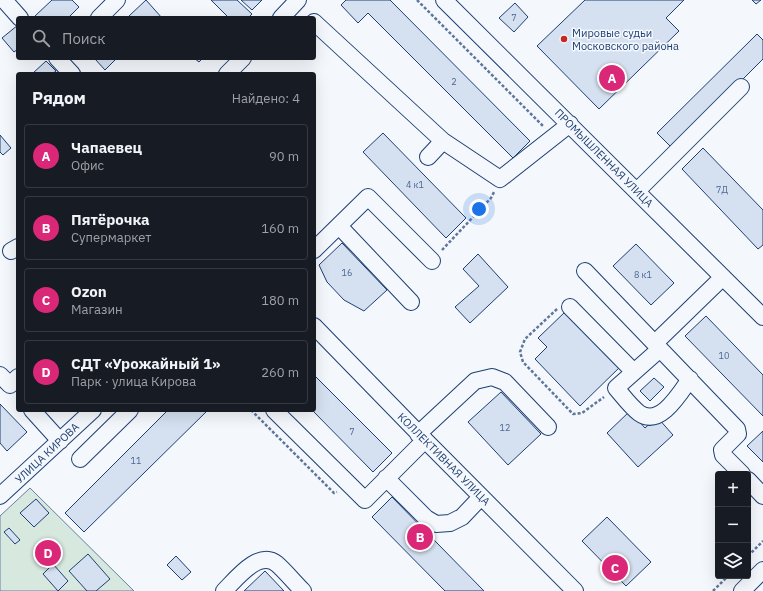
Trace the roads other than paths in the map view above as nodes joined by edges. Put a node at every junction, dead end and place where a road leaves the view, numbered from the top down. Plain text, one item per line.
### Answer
1 (4, 0) edge
2 (117, 0) edge
3 (298, 0) edge
4 (444, 0) edge
5 (18, 16) edge
6 (101, 16) edge
7 (283, 16) edge
8 (316, 24) edge
9 (60, 60) edge
10 (241, 60) edge
11 (70, 72) edge
12 (229, 72) edge
13 (741, 87) dead end
14 (570, 124) junction
15 (443, 140) junction
16 (428, 156) dead end
17 (636, 191) junction
18 (339, 226) junction
19 (316, 248) edge
20 (432, 261) road end
21 (585, 271) dead end
22 (723, 277) junction
23 (411, 302) dead end
24 (570, 307) road end
25 (763, 317) edge
26 (316, 328) edge
27 (657, 346) junction
28 (634, 372) junction
29 (690, 379) junction
30 (34, 412) edge
31 (91, 412) edge
32 (128, 412) edge
33 (276, 412) edge
34 (548, 427) dead end
35 (422, 437) junction
36 (60, 441) junction
37 (80, 459) dead end
38 (739, 471) edge
39 (386, 478) junction
40 (751, 483) edge
41 (0, 496) edge
42 (763, 496) edge
43 (481, 497) junction
44 (763, 570) edge
45 (568, 589) edge
46 (224, 591) edge
47 (303, 591) edge
48 (742, 591) edge

1 - 5 street
2 - 6 street
3 - 7 street
4 - 14 street, ПРОМЫШЛЕННАЯ УЛИЦА
8 - 15 street
9 - 11 street
10 - 12 street
13 - 17 street
14 - 15 street
14 - 17 street, ПРОМЫШЛЕННАЯ УЛИЦА
15 - 16 street
17 - 22 street, ПРОМЫШЛЕННАЯ УЛИЦА
18 - 19 street
18 - 20 street
18 - 23 street
21 - 27 street
22 - 25 street, ПРОМЫШЛЕННАЯ УЛИЦА
22 - 27 street
24 - 28 street
26 - 35 street, КОЛЛЕКТИВНАЯ УЛИЦА
27 - 28 street
27 - 29 street
28 - 29 street
29 - 38 street
30 - 36 street
31 - 36 street, УЛИЦА КИРОВА
32 - 37 street
33 - 39 street
34 - 35 street
35 - 39 street
35 - 43 street, КОЛЛЕКТИВНАЯ УЛИЦА
36 - 41 street, УЛИЦА КИРОВА
39 - 43 street
40 - 42 street
43 - 45 street, КОЛЛЕКТИВНАЯ УЛИЦА
44 - 48 street
46 - 47 street

